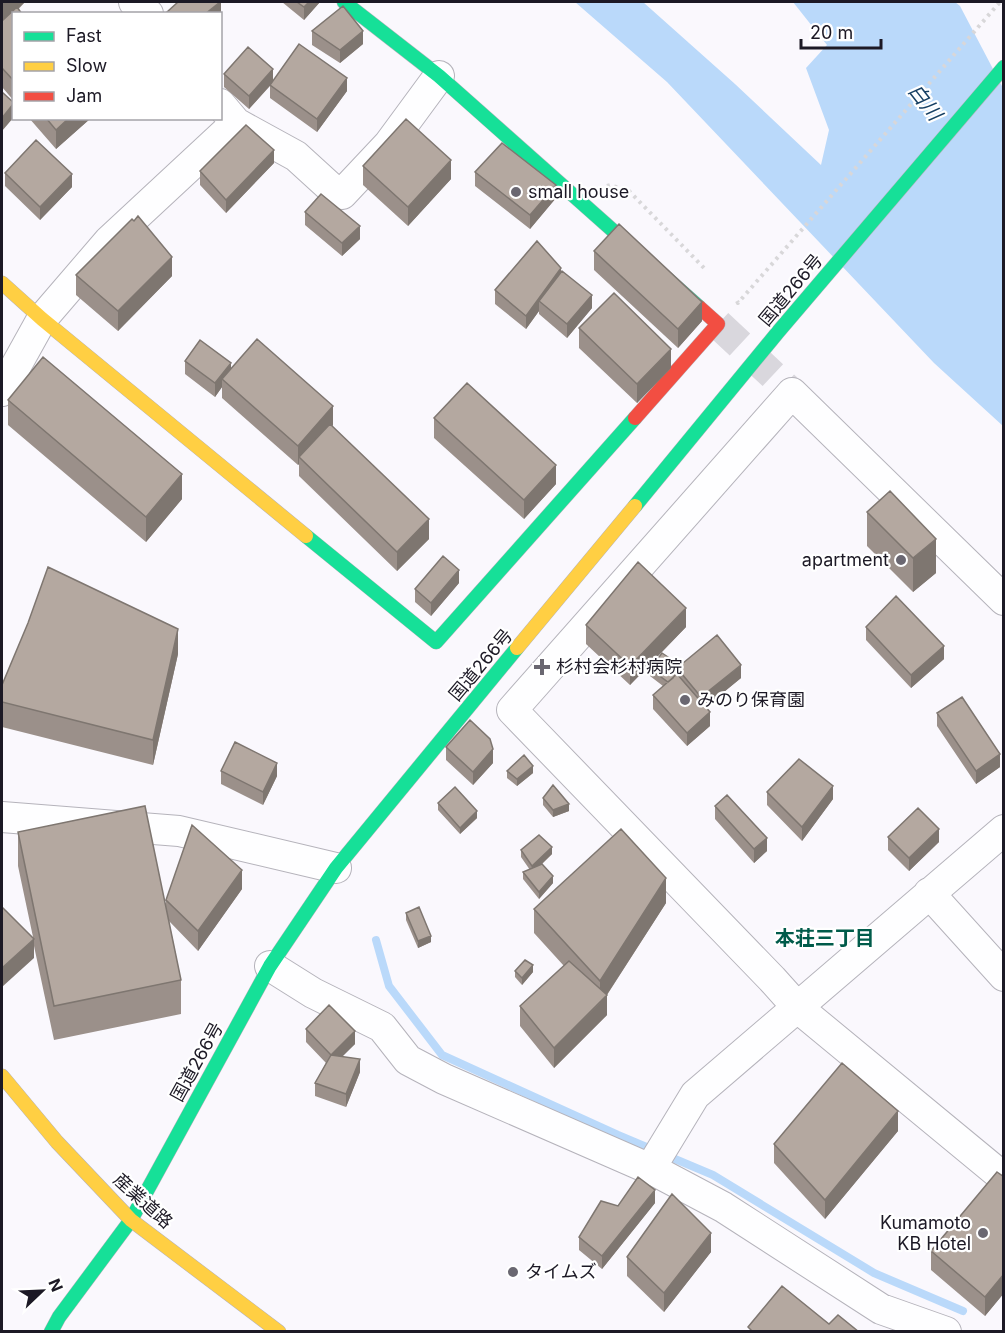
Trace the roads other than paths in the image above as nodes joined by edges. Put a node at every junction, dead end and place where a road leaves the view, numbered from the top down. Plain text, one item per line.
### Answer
1 (134, 2) edge
2 (344, 2) edge
3 (146, 12) edge
4 (1004, 67) edge
5 (439, 76) junction
6 (228, 113) edge
7 (221, 120) edge
8 (2, 283) edge
9 (42, 319) junction
10 (2, 392) edge
11 (1004, 600) edge
12 (2, 817) edge
13 (1004, 830) edge
14 (336, 868) junction
15 (929, 893) junction
16 (270, 966) junction
17 (1004, 976) edge
18 (798, 1008) junction
19 (2, 1076) edge
20 (650, 1169) junction
21 (1002, 1175) edge
22 (131, 1220) junction
23 (51, 1332) edge
24 (279, 1332) edge
25 (946, 1332) edge

1 - 3 street
2 - 5 main road
4 - 14 main road, 国道266号
5 - 6 street
5 - 9 main road
7 - 9 street
8 - 9 main road
9 - 10 street
11 - 18 street
12 - 14 street
13 - 15 street
14 - 16 main road, 国道266号
15 - 17 street
15 - 18 street
16 - 20 street
16 - 22 main road, 国道266号
18 - 20 street
18 - 21 street
19 - 22 main road, 産業道路
20 - 25 street
22 - 23 main road, 国道266号
22 - 24 main road, 産業道路

